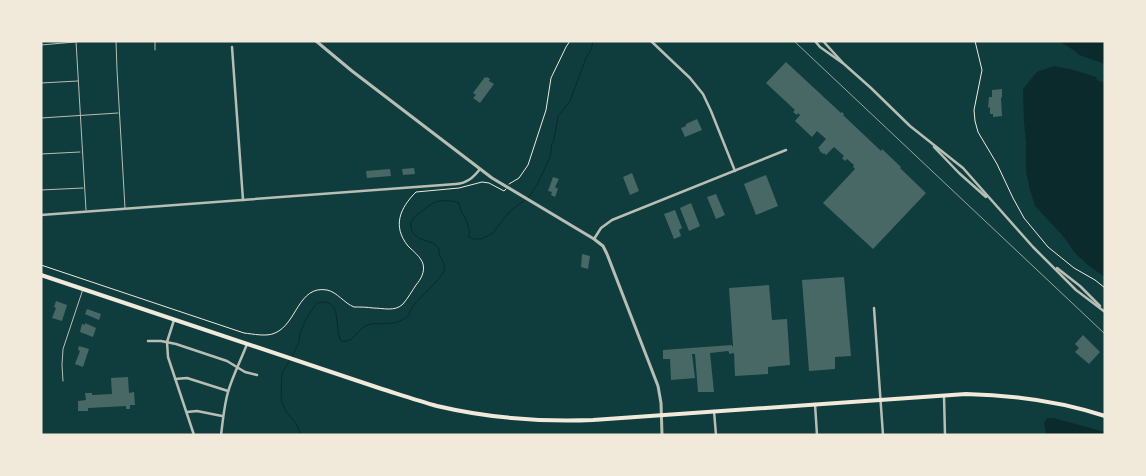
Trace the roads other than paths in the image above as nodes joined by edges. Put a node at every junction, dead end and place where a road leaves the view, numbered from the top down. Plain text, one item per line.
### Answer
1 (116, 41) edge
2 (155, 41) edge
3 (316, 41) edge
4 (652, 41) edge
5 (815, 41) edge
6 (823, 41) edge
7 (76, 42) edge
8 (41, 45) edge
9 (232, 47) dead end
10 (155, 50) dead end
11 (844, 64) junction
12 (78, 81) junction
13 (41, 83) edge
14 (119, 113) junction
15 (80, 116) junction
16 (41, 118) edge
17 (927, 140) junction
18 (786, 150) dead end
19 (82, 152) junction
20 (41, 154) edge
21 (480, 169) junction
22 (735, 171) junction
23 (84, 188) junction
24 (41, 190) edge
25 (243, 200) junction
26 (995, 205) junction
27 (125, 209) junction
28 (86, 211) junction
29 (41, 215) edge
30 (594, 239) junction
31 (1050, 263) junction
32 (41, 275) edge
33 (83, 289) junction
34 (874, 308) dead end
35 (1105, 312) edge
36 (174, 320) junction
37 (148, 341) dead end
38 (167, 342) junction
39 (247, 344) junction
40 (237, 367) junction
41 (257, 375) dead end
42 (175, 379) junction
43 (62, 381) dead end
44 (228, 391) junction
45 (944, 395) junction
46 (881, 400) junction
47 (815, 404) junction
48 (714, 411) junction
49 (187, 412) junction
50 (662, 415) junction
51 (222, 416) junction
52 (1105, 416) edge
53 (194, 435) edge
54 (221, 435) edge
55 (662, 435) edge
56 (716, 435) edge
57 (817, 435) edge
58 (884, 435) edge
59 (945, 435) edge

1 - 14 lane
2 - 10 lane
3 - 21 street
4 - 22 street
5 - 11 street
6 - 11 street
7 - 8 lane
7 - 12 lane
9 - 25 street
11 - 17 street
12 - 13 lane
12 - 15 lane
14 - 15 lane
14 - 27 lane
15 - 16 lane
15 - 19 lane
17 - 26 street
17 - 26 street
18 - 22 street
19 - 20 lane
19 - 23 lane
21 - 25 street
21 - 30 street
22 - 30 street
23 - 24 lane
23 - 28 lane
25 - 27 street
26 - 31 street
27 - 28 street
28 - 29 street
30 - 50 street
31 - 35 street
31 - 35 street
32 - 33 main road
33 - 36 main road
33 - 43 lane
34 - 46 street
36 - 38 street
36 - 39 main road
37 - 38 street
38 - 40 street
38 - 42 street
39 - 40 street
39 - 50 main road
40 - 41 street
40 - 44 street
42 - 44 street
42 - 49 street
44 - 51 street
45 - 46 main road
45 - 52 main road
45 - 59 street
46 - 47 main road
46 - 58 street
47 - 48 main road
47 - 57 street
48 - 50 main road
48 - 56 street
49 - 51 street
49 - 53 street
50 - 55 street
51 - 54 street

